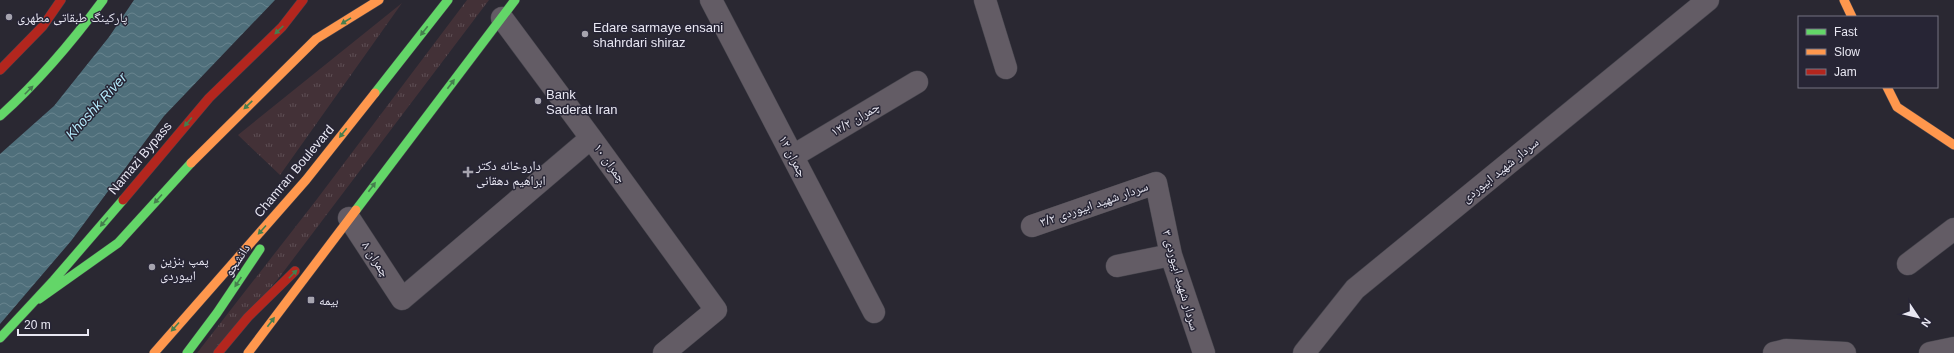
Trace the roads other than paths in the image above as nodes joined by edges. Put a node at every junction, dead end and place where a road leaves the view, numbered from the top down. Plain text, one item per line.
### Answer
1 (61, 0) edge
2 (103, 0) edge
3 (303, 0) edge
4 (379, 0) edge
5 (448, 0) edge
6 (515, 0) edge
7 (711, 0) edge
8 (985, 0) edge
9 (1708, 0) edge
10 (1844, 0) edge
11 (1852, 16) edge
12 (502, 18) junction
13 (1006, 68) dead end
14 (0, 70) edge
15 (917, 82) dead end
16 (1888, 88) edge
17 (0, 116) edge
18 (592, 138) junction
19 (1954, 145) edge
20 (793, 156) junction
21 (306, 180) junction
22 (1156, 183) joint
23 (349, 218) junction
24 (1032, 226) dead end
25 (1954, 229) edge
26 (1171, 255) junction
27 (1908, 264) dead end
28 (1117, 266) dead end
29 (39, 299) junction
30 (874, 312) dead end
31 (0, 338) edge
32 (1954, 348) edge
33 (154, 353) edge
34 (187, 353) edge
35 (218, 353) edge
36 (248, 353) edge
37 (664, 353) edge
38 (1204, 353) edge
39 (1304, 353) edge
40 (1774, 353) edge
41 (1845, 353) edge
42 (1930, 353) edge

1 - 14 main road
17 -> 2 main road
3 -> 29 main road, Namazi Bypass
4 -> 29 main road
5 -> 21 main road, Chamran Boulevard
6 - 12 main road
7 - 20 street, ۱۲ چمران
8 - 13 street
9 - 39 street, سردار شهید ابیوردی
10 - 11 main road
12 - 18 street, ۱۰ چمران
23 -> 12 main road
15 - 20 street, ۱۲/۲ چمران
16 - 19 main road
18 - 23 street, ۸ چمران
18 - 37 street, ۱۰ چمران
20 - 30 street, ۱۲ چمران
21 -> 33 main road, Chamran Boulevard
21 -> 34 main road, دانشجو
22 - 24 street, ۳/۲ سردار شهید ابیوردی
22 - 26 street, ۳ سردار شهید ابیوردی
35 -> 23 main road
36 -> 23 main road
25 - 27 street
26 - 28 street
26 - 38 street, ۳ سردار شهید ابیوردی
29 - 31 main road, Namazi Bypass
32 - 42 street
40 - 41 street

